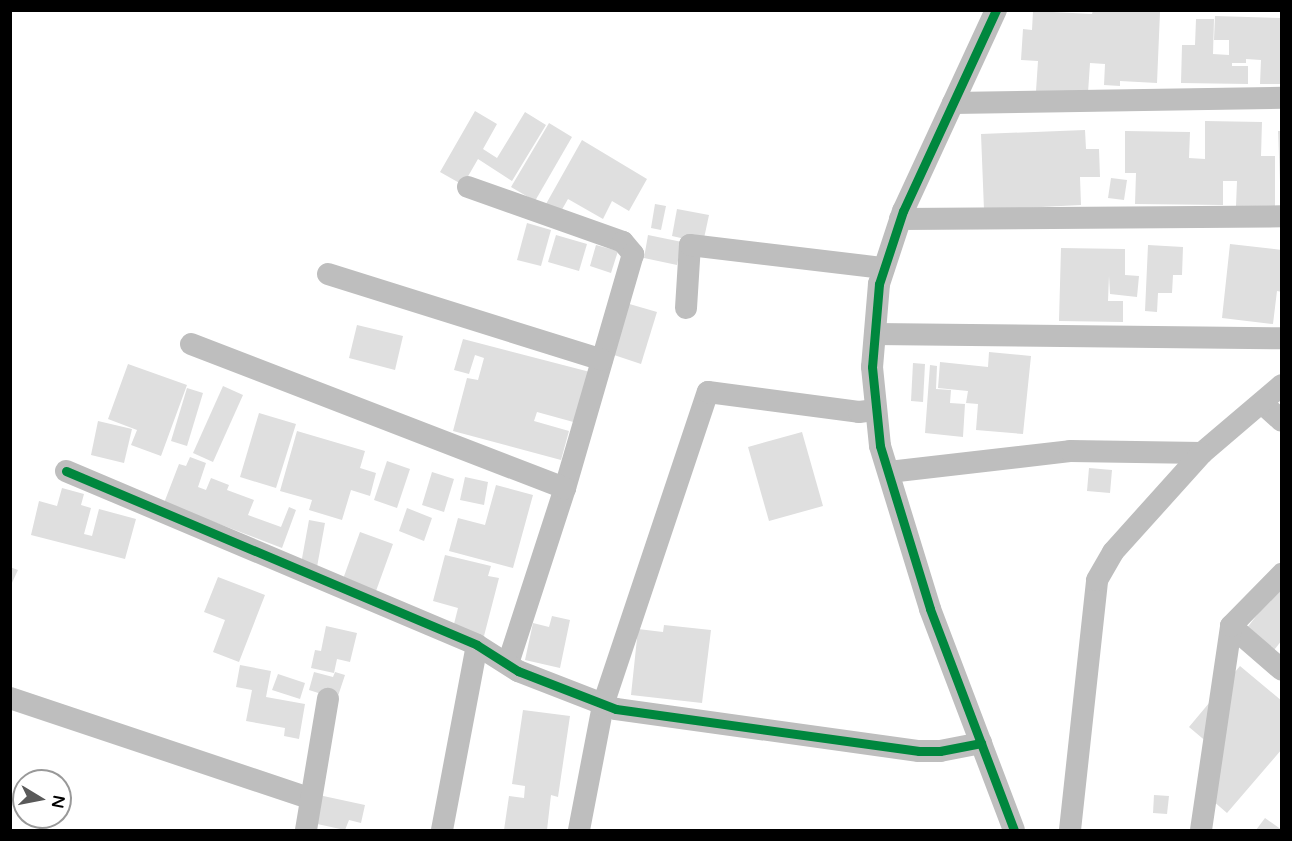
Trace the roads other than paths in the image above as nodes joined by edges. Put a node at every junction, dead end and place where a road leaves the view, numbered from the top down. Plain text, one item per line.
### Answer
1 (996, 10) edge
2 (1281, 98) edge
3 (953, 103) junction
4 (468, 187) dead end
5 (1281, 216) edge
6 (900, 219) junction
7 (884, 268) junction
8 (328, 274) dead end
9 (686, 308) dead end
10 (874, 334) junction
11 (1281, 338) edge
12 (191, 344) dead end
13 (602, 360) junction
14 (1281, 385) edge
15 (1263, 404) junction
16 (876, 410) junction
17 (1281, 421) edge
18 (1202, 453) junction
19 (66, 471) dead end
20 (889, 472) junction
21 (565, 488) junction
22 (1281, 574) edge
23 (1231, 626) junction
24 (477, 645) junction
25 (508, 663) junction
26 (1281, 670) edge
27 (10, 698) edge
28 (328, 699) dead end
29 (603, 705) junction
30 (981, 743) junction
31 (311, 799) junction
32 (306, 831) edge
33 (442, 831) edge
34 (579, 831) edge
35 (1014, 831) edge
36 (1070, 831) edge
37 (1201, 831) edge

1 - 3 street
2 - 3 street
3 - 6 street
4 - 13 street
5 - 6 street
6 - 7 street
7 - 9 street
7 - 10 street
8 - 13 street
10 - 11 street
10 - 16 street
12 - 21 street
13 - 21 street
14 - 15 street
15 - 17 street
15 - 18 street
16 - 20 street
16 - 29 street
18 - 20 street
18 - 36 street
19 - 24 street
20 - 30 street
21 - 25 street
22 - 23 street
23 - 26 street
23 - 37 street
24 - 25 street
24 - 33 street
25 - 29 street
27 - 31 street
28 - 31 street
29 - 30 street
29 - 34 street
30 - 35 street
31 - 32 street

